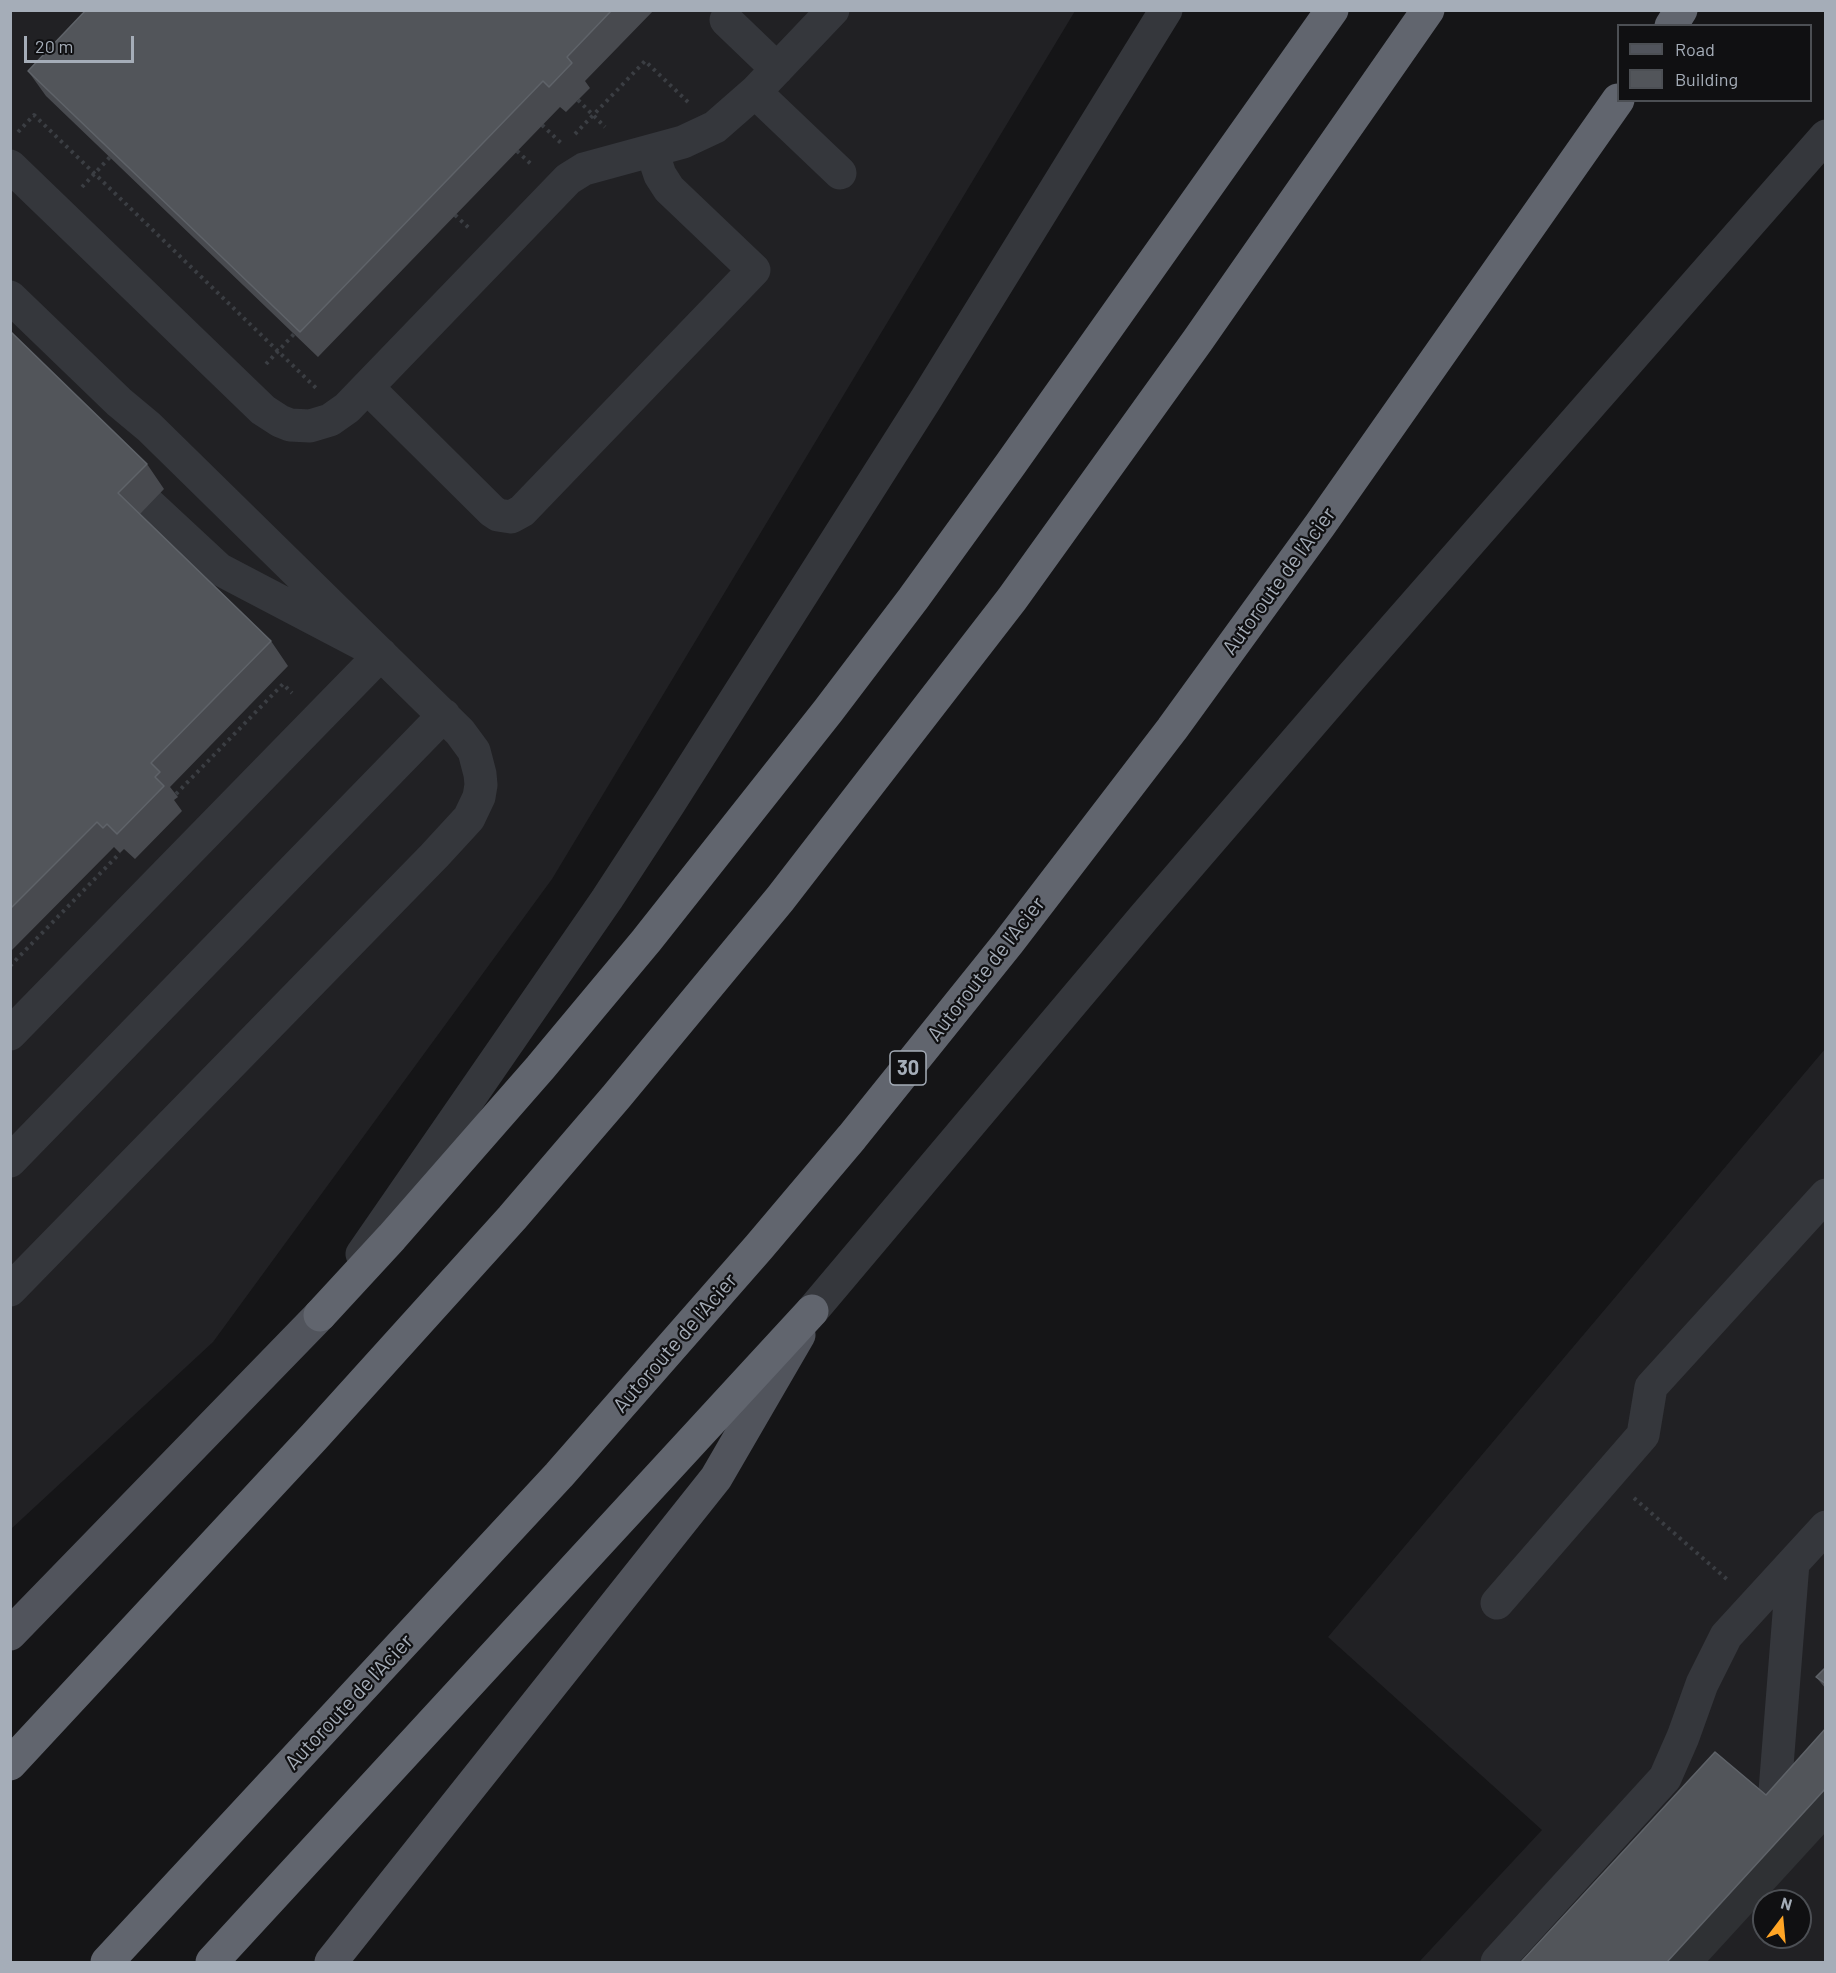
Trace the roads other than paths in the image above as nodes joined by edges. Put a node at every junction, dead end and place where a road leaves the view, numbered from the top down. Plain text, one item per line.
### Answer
1 (833, 10) edge
2 (1166, 10) edge
3 (1332, 10) edge
4 (1428, 10) edge
5 (1682, 10) edge
6 (726, 20) dead end
7 (1672, 24) edge
8 (766, 80) junction
9 (1617, 101) edge
10 (1826, 136) edge
11 (652, 151) junction
12 (10, 166) edge
13 (840, 173) dead end
14 (10, 297) edge
15 (367, 387) junction
16 (149, 504) dead end
17 (381, 654) junction
18 (444, 716) junction
19 (10, 1034) edge
20 (10, 1161) edge
21 (1826, 1196) edge
22 (10, 1290) edge
23 (812, 1311) junction
24 (320, 1315) junction
25 (1826, 1527) edge
26 (1793, 1563) junction
27 (1497, 1602) dead end
28 (10, 1634) edge
29 (10, 1764) edge
30 (1774, 1791) edge
31 (107, 1962) edge
32 (212, 1962) edge
33 (331, 1962) edge
34 (1497, 1962) edge

1 - 8 street
2 - 24 street
3 - 24 highway
4 - 29 highway
5 - 7 highway
6 - 8 street
8 - 11 street
8 - 13 street
9 - 31 highway, Autoroute de l'Acier / 30
10 - 23 street
11 - 15 street
11 - 15 street
12 - 15 street
14 - 17 street
16 - 17 street
17 - 18 street
17 - 19 street
18 - 20 street
18 - 22 street
21 - 27 street
23 - 32 highway
23 - 33 main road
24 - 28 main road
25 - 26 street
26 - 30 street
26 - 34 street

